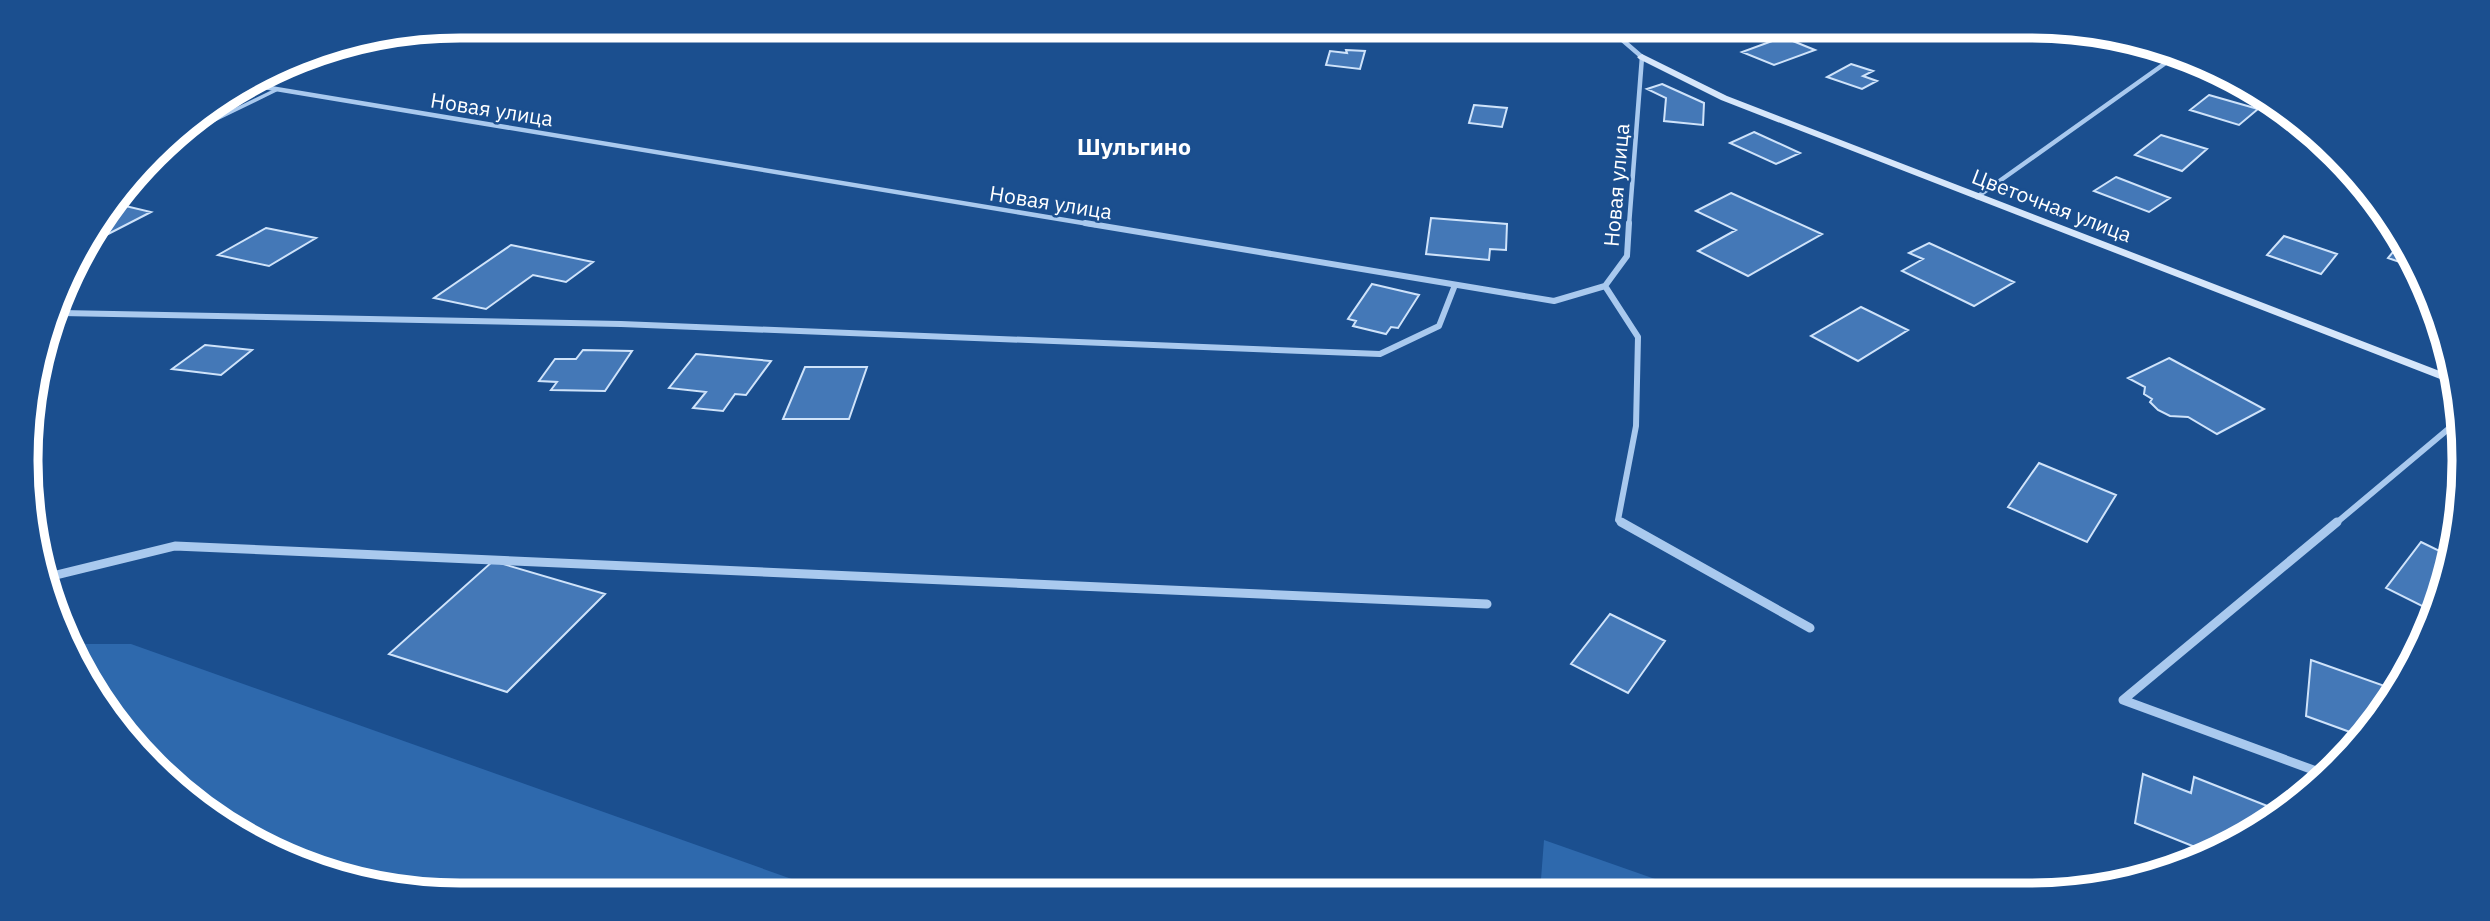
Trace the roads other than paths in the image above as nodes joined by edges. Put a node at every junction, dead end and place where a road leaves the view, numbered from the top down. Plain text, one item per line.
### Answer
1 (1619, 38) edge
2 (1642, 57) junction
3 (2167, 62) edge
4 (264, 87) edge
5 (276, 90) junction
6 (208, 123) edge
7 (1977, 197) junction
8 (1455, 285) junction
9 (1605, 286) junction
10 (66, 313) edge
11 (2443, 376) edge
12 (2450, 427) edge
13 (55, 575) edge
14 (1487, 604) dead end
15 (1810, 628) dead end
16 (2316, 771) edge

1 - 2 street
2 - 7 street, Цветочная улица
2 - 9 street, Новая улица
3 - 7 street
4 - 5 street, Новая улица
5 - 6 lane
5 - 8 street, Новая улица
7 - 11 street, Цветочная улица
8 - 9 street, Новая улица
8 - 10 street
9 - 15 street
12 - 16 street
13 - 14 street

